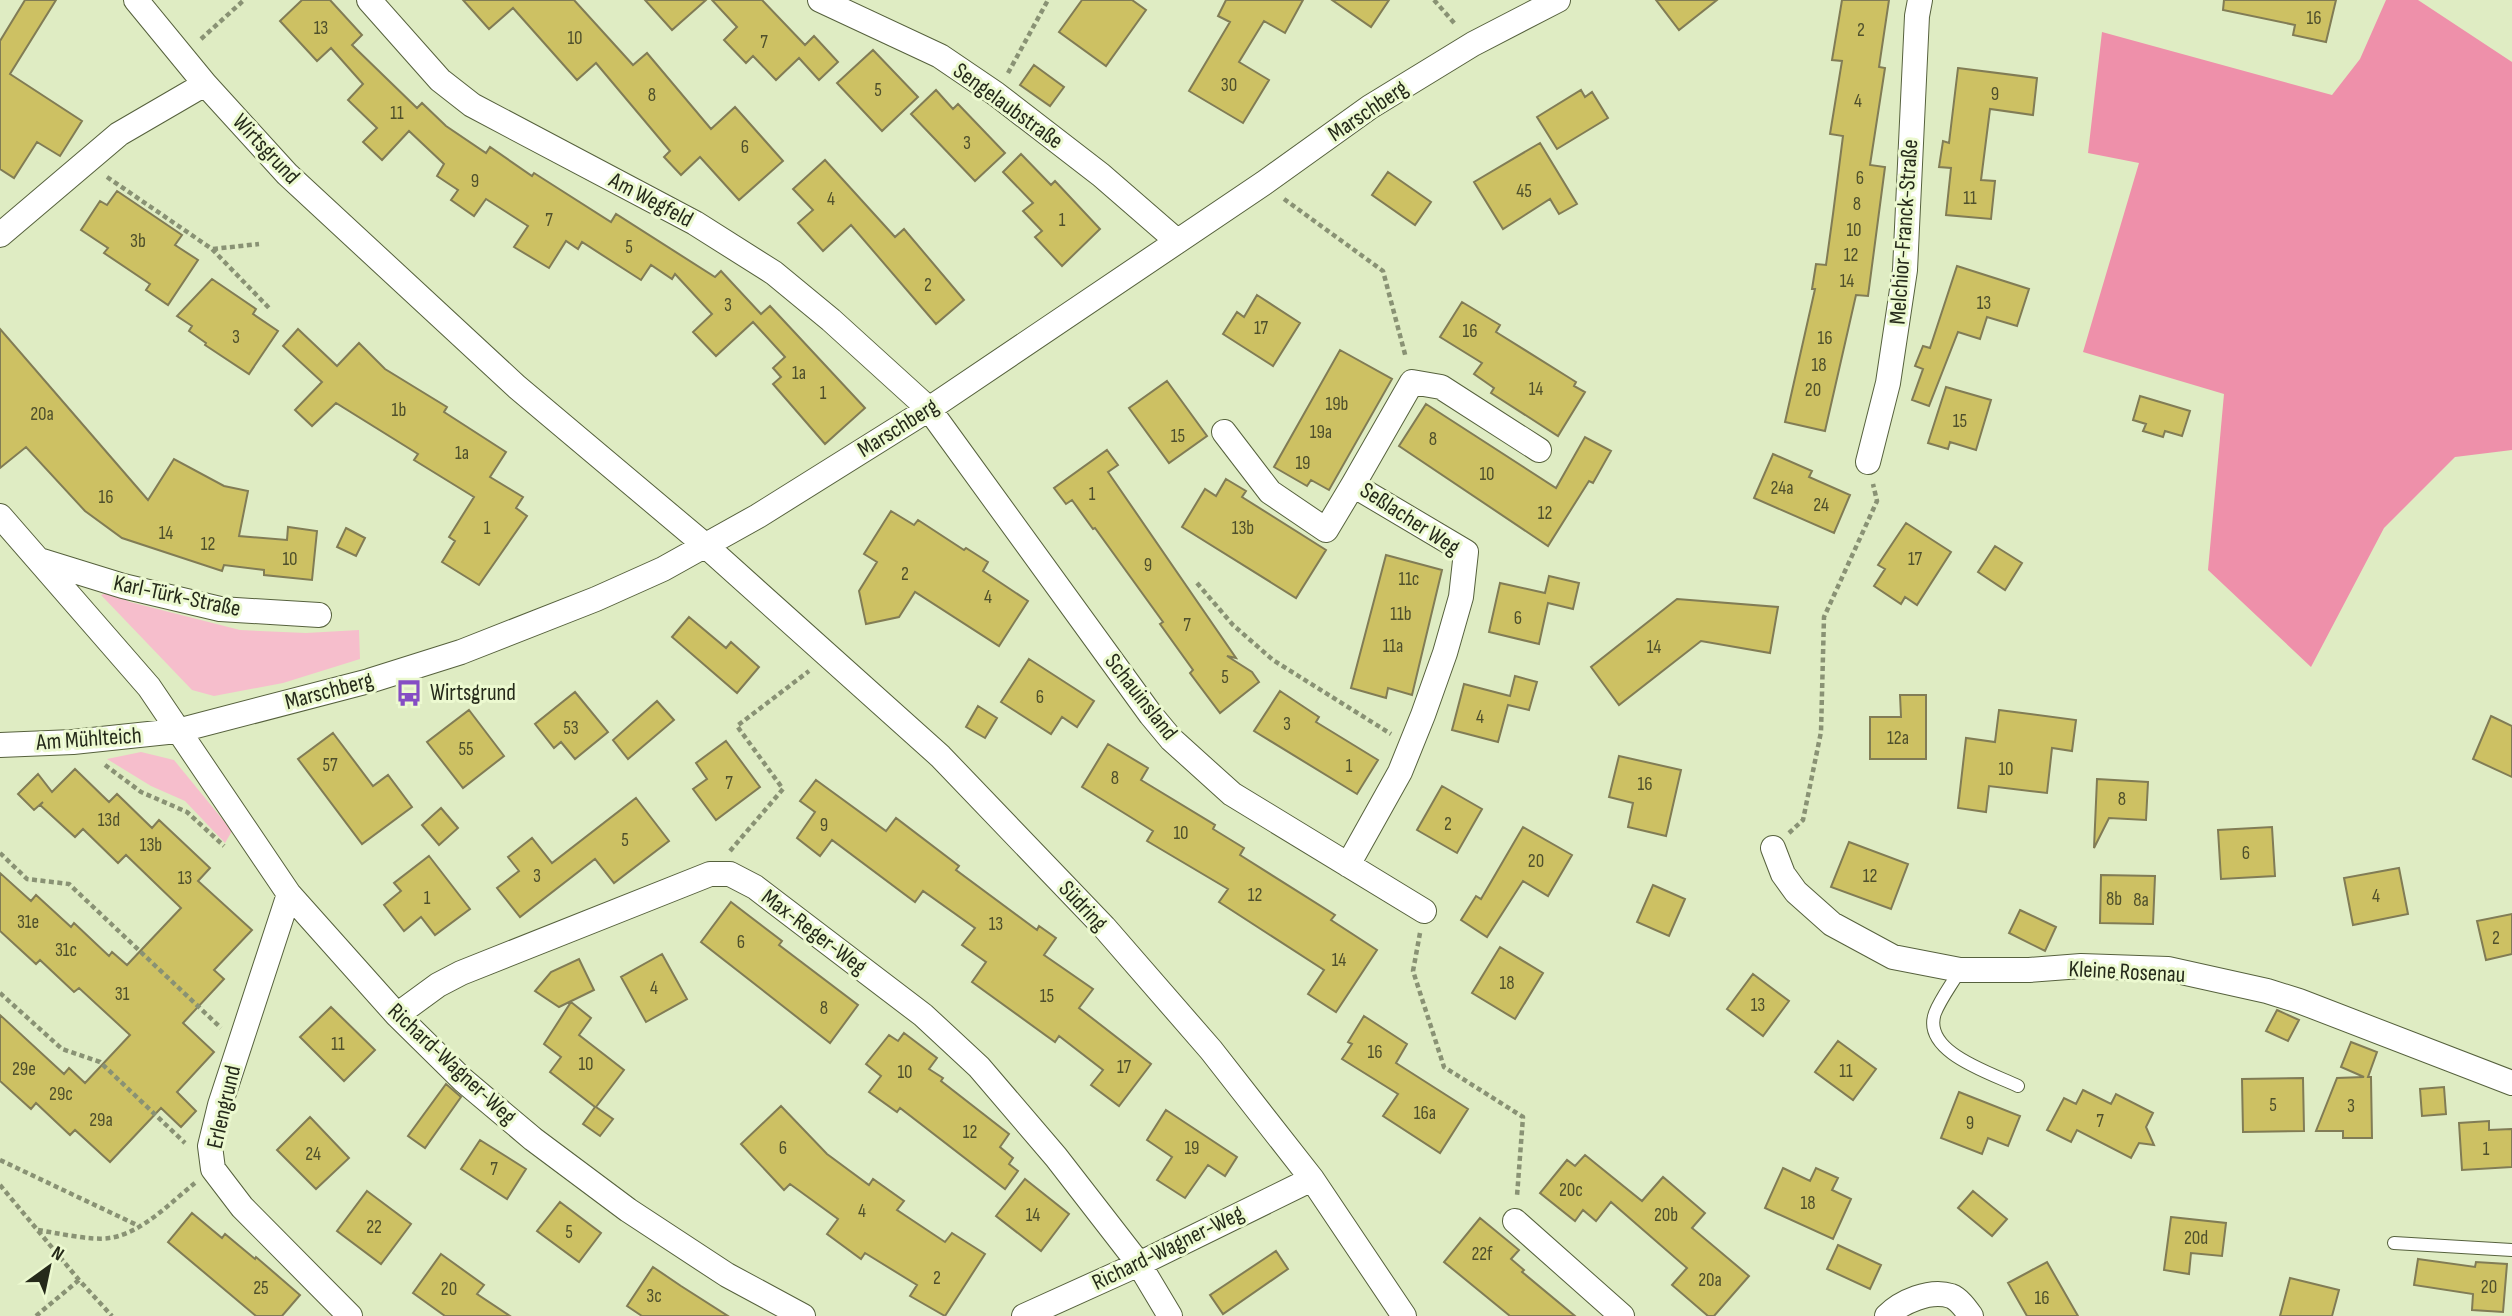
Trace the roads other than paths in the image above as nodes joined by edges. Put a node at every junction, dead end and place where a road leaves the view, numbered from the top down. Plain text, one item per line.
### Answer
1 (135, 0) edge
2 (369, 0) edge
3 (820, 0) edge
4 (1558, 0) edge
5 (1920, 0) edge
6 (205, 84) junction
7 (0, 235) edge
8 (1177, 241) junction
9 (929, 409) junction
10 (1224, 432) dead end
11 (1539, 450) dead end
12 (1868, 462) road end
13 (1353, 485) junction
14 (0, 516) edge
15 (706, 546) junction
16 (38, 560) junction
17 (319, 615) dead end
18 (177, 731) junction
19 (0, 745) edge
20 (1773, 848) road end
21 (1348, 865) junction
22 (289, 894) junction
23 (1424, 911) road end
24 (1960, 970) junction
25 (397, 1015) junction
26 (2512, 1083) edge
27 (2018, 1086) dead end
28 (1312, 1179) junction
29 (1515, 1222) road end
30 (2394, 1243) dead end
31 (2512, 1250) edge
32 (1139, 1264) junction
33 (350, 1316) edge
34 (803, 1316) edge
35 (1024, 1316) edge
36 (1170, 1316) edge
37 (1404, 1316) edge
38 (1622, 1316) edge
39 (1886, 1316) edge
40 (1971, 1316) edge

1 - 6 street, Wirtsgrund
2 - 9 street, Am Wegfeld
3 - 8 street, Sengelaubstraße
4 - 8 street, Marschberg
5 - 12 street, Melchior-Franck-Straße
6 - 7 street
6 - 15 street, Wirtsgrund
8 - 9 street, Marschberg
9 - 15 street, Marschberg
9 - 21 street, Schauinsland
10 - 13 street
11 - 13 street, Seßlacher Weg
13 - 21 street, Seßlacher Weg
14 - 16 street, Karl-Türk-Straße
15 - 18 street, Marschberg
15 - 28 street, Südring
16 - 17 street, Karl-Türk-Straße
16 - 18 street, Karl-Türk-Straße
18 - 19 street, Am Mühlteich
18 - 22 street, Richard-Wagner-Weg
20 - 24 street, Kleine Rosenau
21 - 23 street, Schauinsland
22 - 25 street, Richard-Wagner-Weg
22 - 33 street, Erlengrund
24 - 26 street, Kleine Rosenau
24 - 27 lane
25 - 32 street, Max-Reger-Weg
25 - 34 street, Richard-Wagner-Weg
28 - 32 street, Richard-Wagner-Weg
28 - 37 street, Südring
29 - 38 street
30 - 31 lane
32 - 35 street, Richard-Wagner-Weg
32 - 36 street
39 - 40 street

